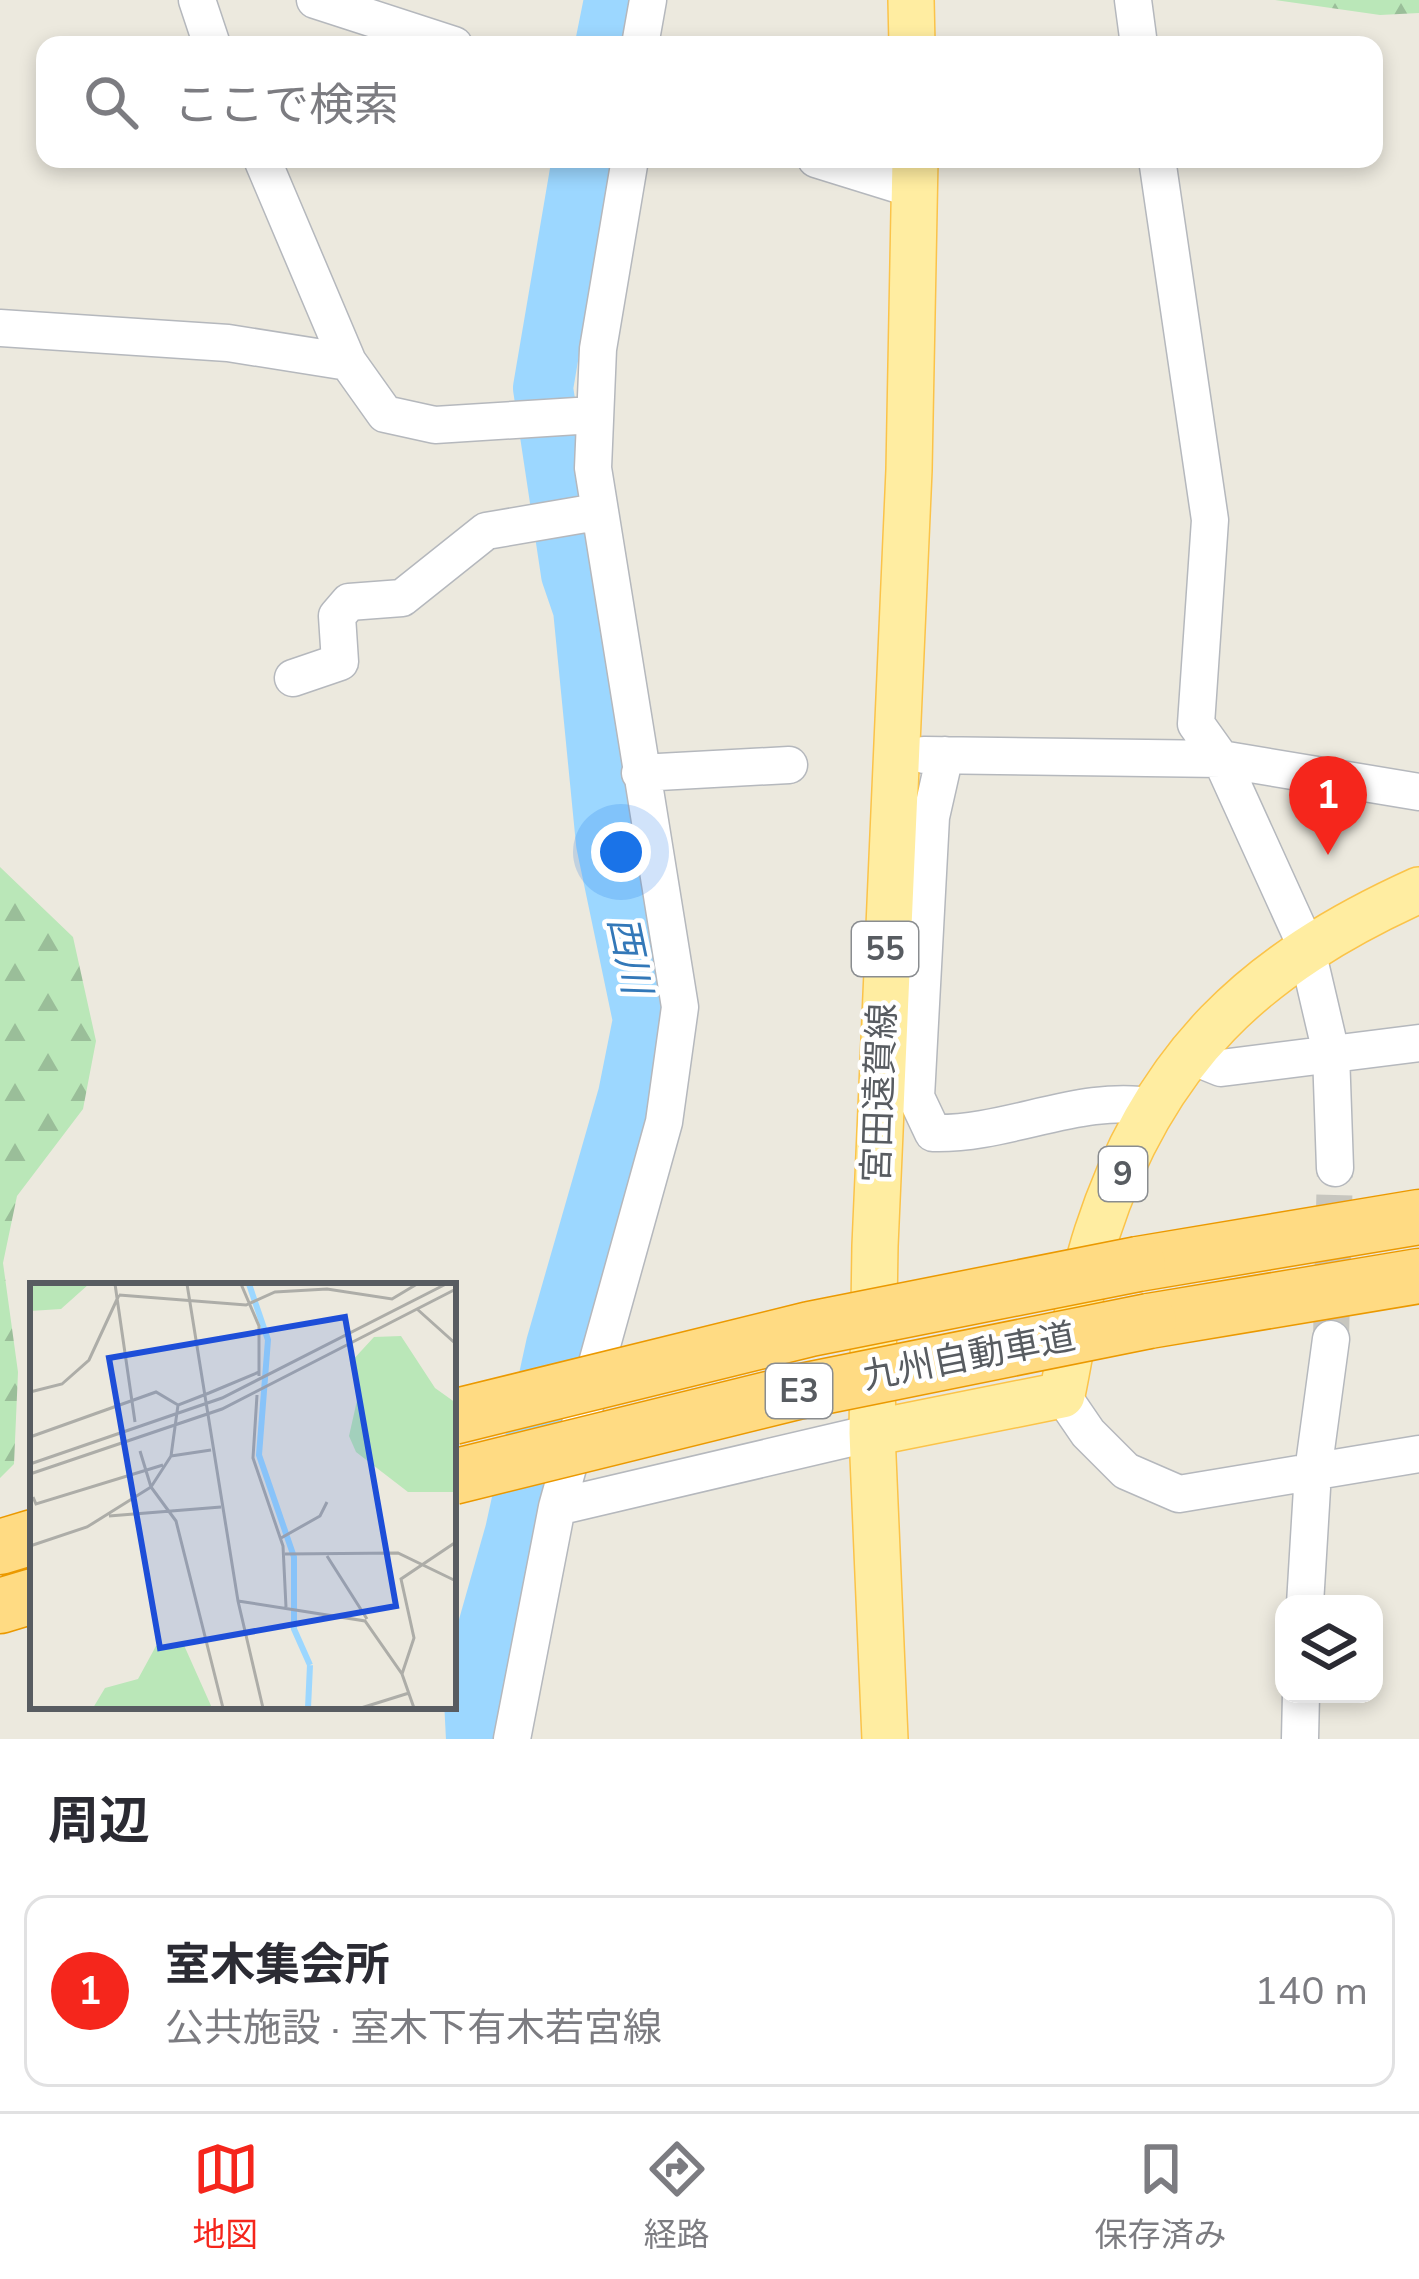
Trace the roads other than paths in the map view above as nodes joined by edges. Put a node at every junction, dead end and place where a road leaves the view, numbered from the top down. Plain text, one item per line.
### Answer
1 (197, 0) edge
2 (315, 0) edge
3 (648, 0) edge
4 (910, 0) edge
5 (1133, 0) edge
6 (209, 36) edge
7 (426, 36) edge
8 (642, 36) edge
9 (912, 36) edge
10 (1138, 36) edge
11 (266, 168) edge
12 (628, 168) edge
13 (875, 168) edge
14 (1158, 168) edge
15 (915, 174) edge
16 (0, 328) edge
17 (348, 362) junction
18 (593, 416) junction
19 (597, 512) junction
20 (293, 678) dead end
21 (896, 754) junction
22 (945, 755) junction
23 (1221, 759) junction
24 (789, 765) dead end
25 (640, 772) junction
26 (1419, 792) edge
27 (1419, 890) edge
28 (1306, 946) junction
29 (1419, 1043) edge
30 (1330, 1053) junction
31 (1189, 1055) junction
32 (1155, 1107) junction
33 (1334, 1168) tunnel mouth
34 (1419, 1217) edge
35 (1419, 1276) edge
36 (1331, 1339) tunnel mouth
37 (1062, 1395) junction
38 (456, 1417) edge
39 (872, 1433) junction
40 (1419, 1454) edge
41 (1313, 1472) junction
42 (456, 1477) edge
43 (557, 1507) junction
44 (30, 1538) edge
45 (0, 1547) edge
46 (1306, 1595) edge
47 (30, 1597) edge
48 (0, 1606) edge
49 (1301, 1703) edge
50 (512, 1739) edge
51 (885, 1739) edge
52 (1300, 1739) edge

1 - 6 street
2 - 7 street
3 - 8 street
4 - 9 main road
5 - 10 street
11 - 17 street
12 - 18 street
13 - 15 street
14 - 23 street
15 - 21 main road, 宮田遠賀線 / 55
16 - 17 street
17 - 18 street
18 - 19 street
19 - 20 street
19 - 25 street
21 - 22 street
21 - 39 main road, 宮田遠賀線 / 55
22 - 23 street
22 - 32 street
23 - 26 street
23 - 28 street
24 - 25 street
25 - 43 street
27 - 28 main road, 9
28 - 30 street
28 - 31 main road, 9
29 - 30 street
30 - 31 street
30 - 33 street
31 - 32 main road, 9
32 - 37 main road, 9
34 - 38 highway, 九州自動車道 / E3, bridge
35 - 42 highway, 九州自動車道 / E3, bridge
36 - 41 street
37 - 39 main road
37 - 41 street
39 - 43 street
39 - 51 main road, 宮田遠賀線 / 55
40 - 41 street
41 - 46 street
43 - 50 street
44 - 45 highway
47 - 48 highway
49 - 52 street

